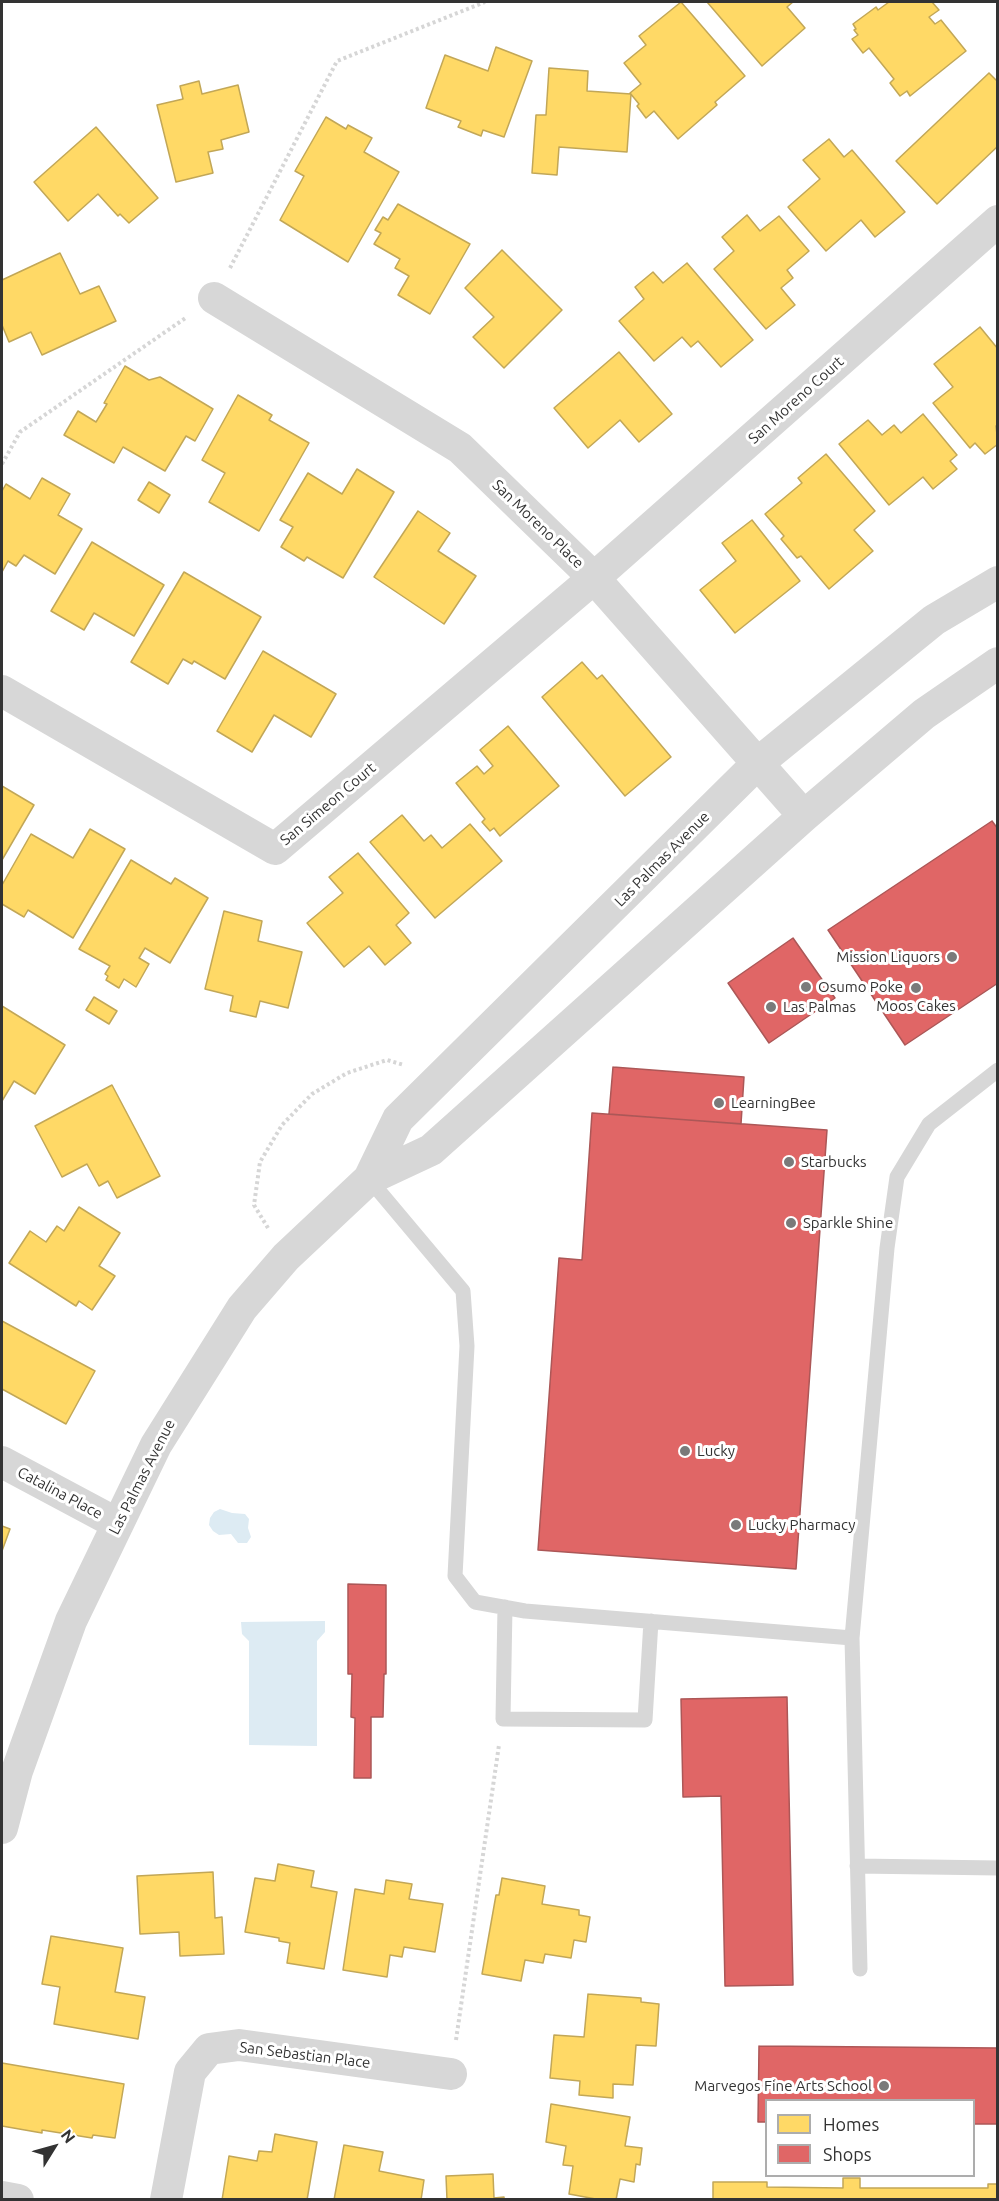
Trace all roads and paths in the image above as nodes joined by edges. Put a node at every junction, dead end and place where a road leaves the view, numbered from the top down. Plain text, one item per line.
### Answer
1 (485, 2) edge
2 (998, 221) edge
3 (214, 298) junction
4 (2, 464) edge
5 (594, 578) junction
6 (998, 582) edge
7 (997, 666) edge
8 (2, 691) edge
9 (758, 763) junction
10 (804, 816) junction
11 (998, 1070) edge
12 (440, 1078) junction
13 (369, 1179) junction
14 (286, 1257) junction
15 (2, 1462) edge
16 (118, 1524) junction
17 (505, 1607) junction
18 (651, 1621) junction
19 (852, 1638) junction
20 (499, 1744) dead end
21 (2, 1828) edge
22 (857, 1866) junction
23 (998, 1868) edge
24 (860, 1968) dead end
25 (452, 2074) joint
26 (2, 2197) edge
27 (18, 2199) edge
28 (166, 2199) edge

1 - 3 path
2 - 5 street, San Moreno Court
3 - 4 path
3 - 5 street, San Moreno Place
5 - 8 street, San Simeon Court
5 - 9 street, San Moreno Place
6 - 9 street, Las Palmas Avenue
7 - 10 street, Las Palmas Avenue
9 - 10 street, San Moreno Place
9 - 12 street, Las Palmas Avenue
10 - 13 street, Las Palmas Avenue
11 - 19 lane
12 - 13 street, Las Palmas Avenue
12 - 14 path
13 - 14 street, Las Palmas Avenue
13 - 17 lane
14 - 16 street, Las Palmas Avenue
15 - 16 street, Catalina Place
16 - 21 street, Las Palmas Avenue
17 - 18 lane
17 - 18 lane
18 - 19 lane
19 - 22 lane
20 - 25 path
22 - 23 lane
22 - 24 lane
25 - 28 street, San Sebastian Place
26 - 27 street

